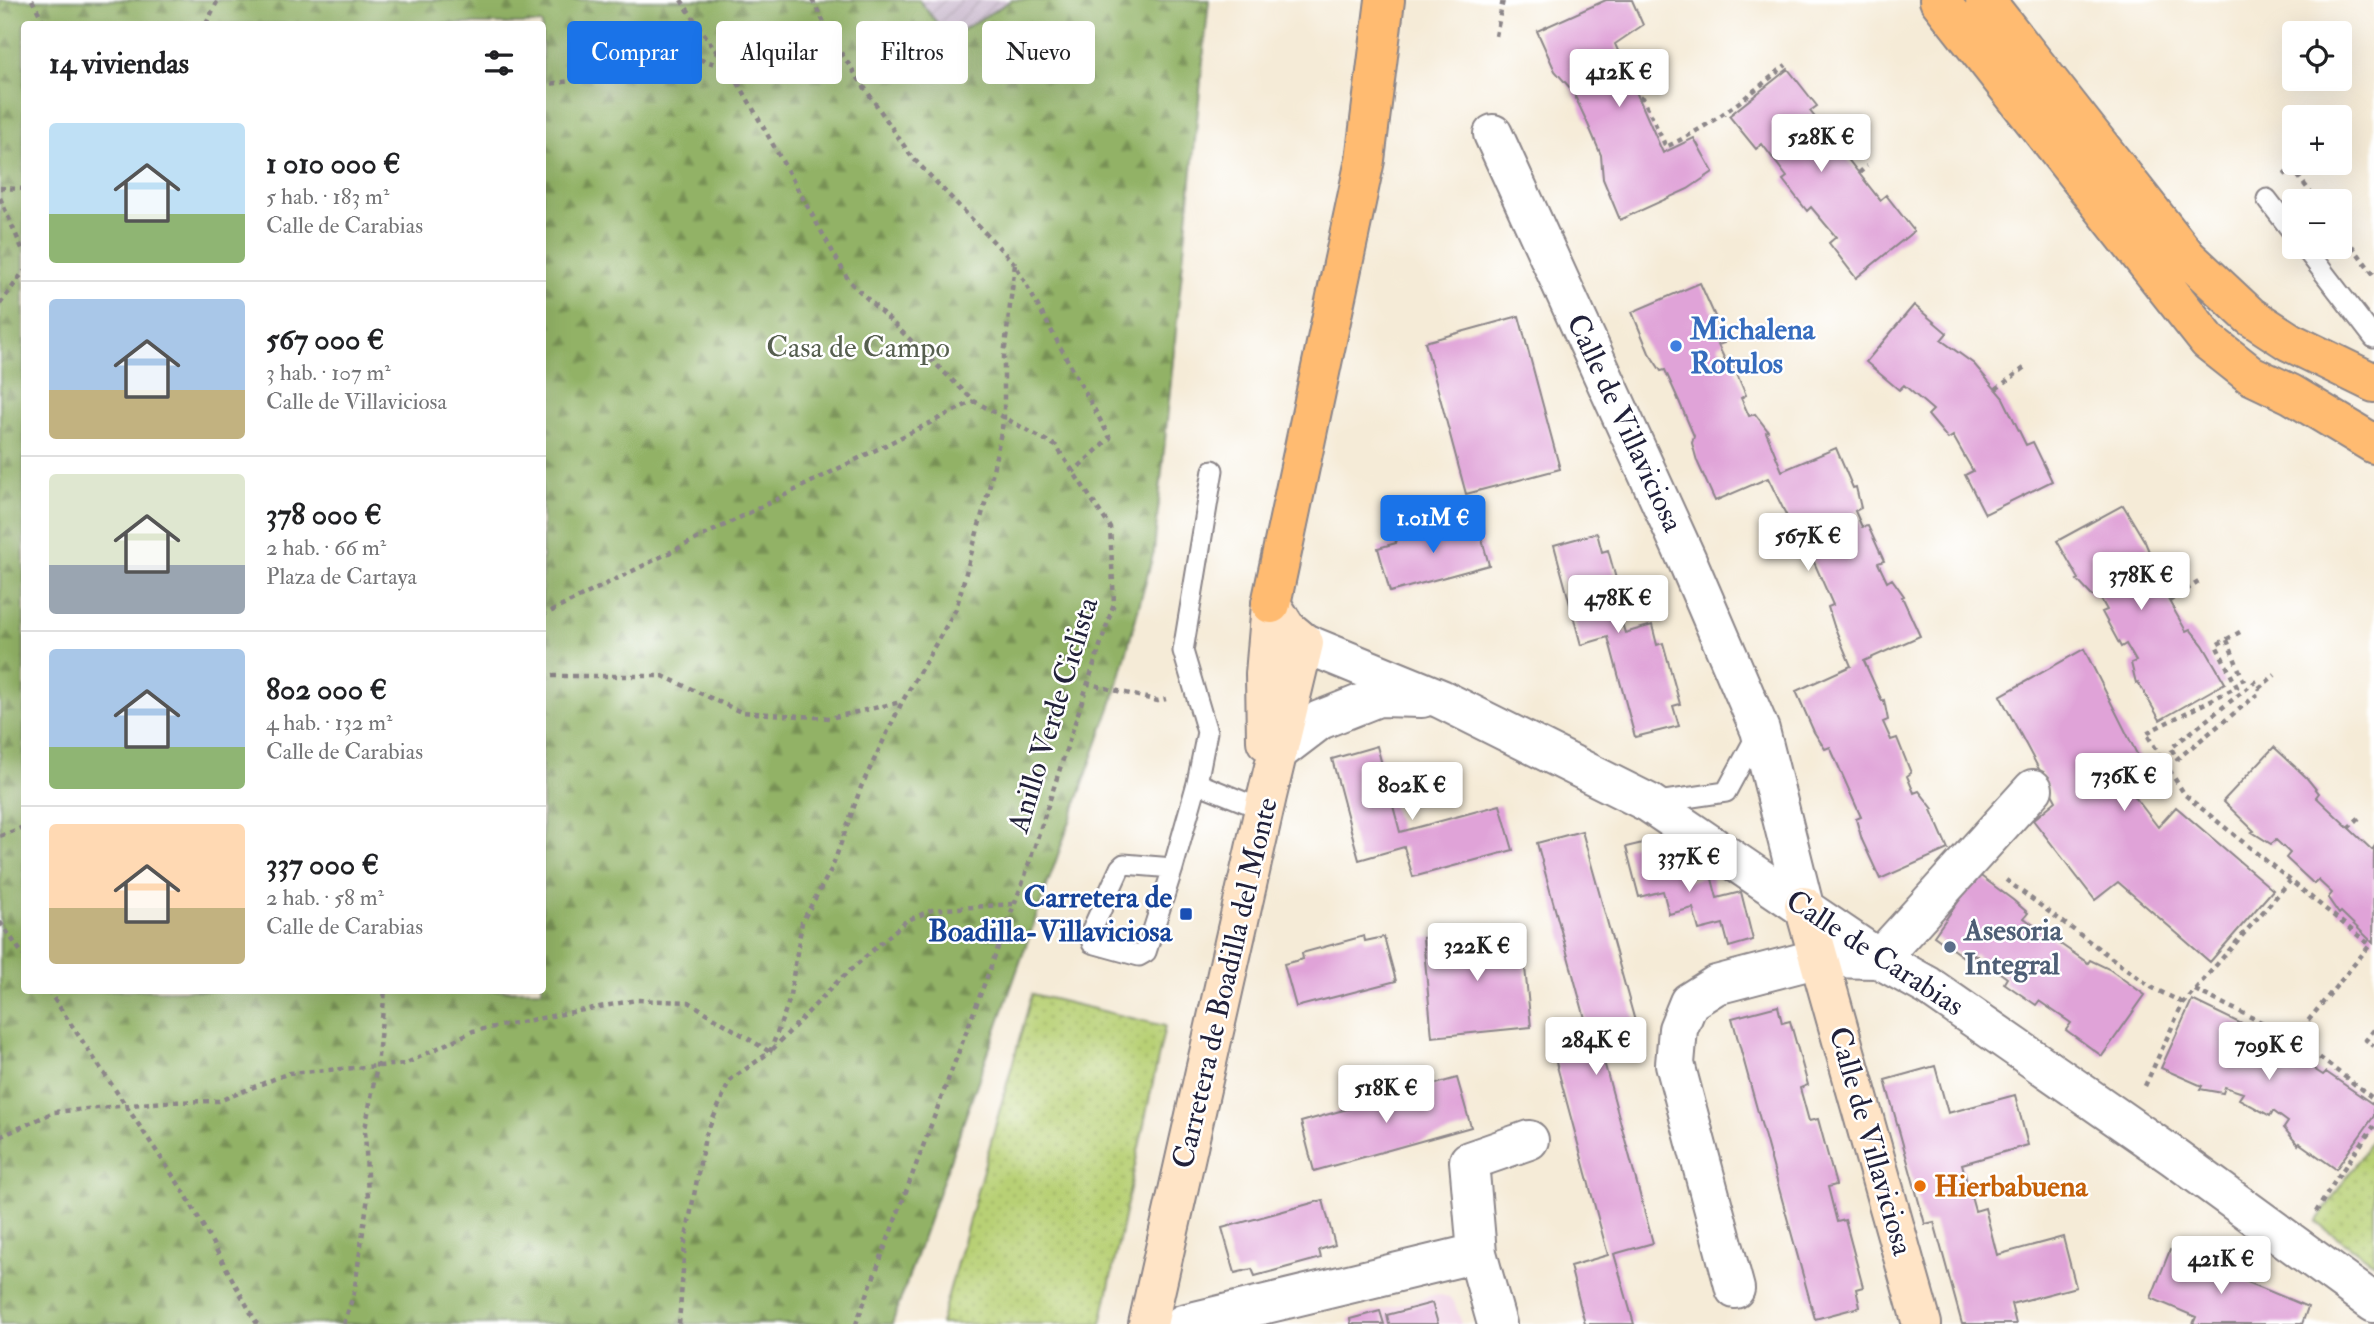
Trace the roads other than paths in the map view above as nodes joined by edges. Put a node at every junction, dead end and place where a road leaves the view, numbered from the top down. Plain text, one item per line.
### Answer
1 (1385, 0) edge
2 (1939, 0) edge
3 (1985, 0) edge
4 (1493, 134) dead end
5 (2267, 200) dead end
6 (2282, 219) edge
7 (2313, 259) edge
8 (2374, 338) edge
9 (2374, 383) edge
10 (2374, 444) edge
11 (1213, 470) dead end
12 (1271, 604) junction
13 (1304, 643) junction
14 (1441, 699) junction
15 (1760, 730) junction
16 (1278, 752) junction
17 (1197, 783) junction
18 (2033, 789) dead end
19 (1266, 803) junction
20 (1649, 803) junction
21 (1173, 868) junction
22 (1804, 906) junction
23 (1819, 958) junction
24 (1879, 959) junction
25 (1529, 1140) dead end
26 (1476, 1254) junction
27 (1735, 1289) dead end
28 (2374, 1303) edge
29 (1148, 1324) edge
30 (1183, 1324) edge
31 (1497, 1324) edge
32 (1922, 1324) edge

1 - 12 highway
2 - 10 highway
3 - 9 highway
4 - 15 street, Calle de Villaviciosa
5 - 6 lane
7 - 8 lane
11 - 17 lane
12 - 13 street
12 - 19 street
13 - 14 street, Calle de Carabias
13 - 16 street, Carretera de Boadilla del Monte
14 - 16 street
14 - 20 street, Calle de Carabias
15 - 20 lane
15 - 22 street, Calle de Villaviciosa
16 - 19 street, Carretera de Boadilla del Monte
17 - 19 lane
17 - 21 lane
18 - 24 street
19 - 29 street, Carretera de Boadilla del Monte
20 - 22 street, Calle de Carabias
21 - 21 lane
22 - 23 street, Calle de Villaviciosa
22 - 24 street, Calle de Carabias
23 - 24 street
23 - 27 street
23 - 32 street, Calle de Villaviciosa
24 - 28 street, Calle de Carabias
25 - 26 street
26 - 30 street
26 - 31 street

